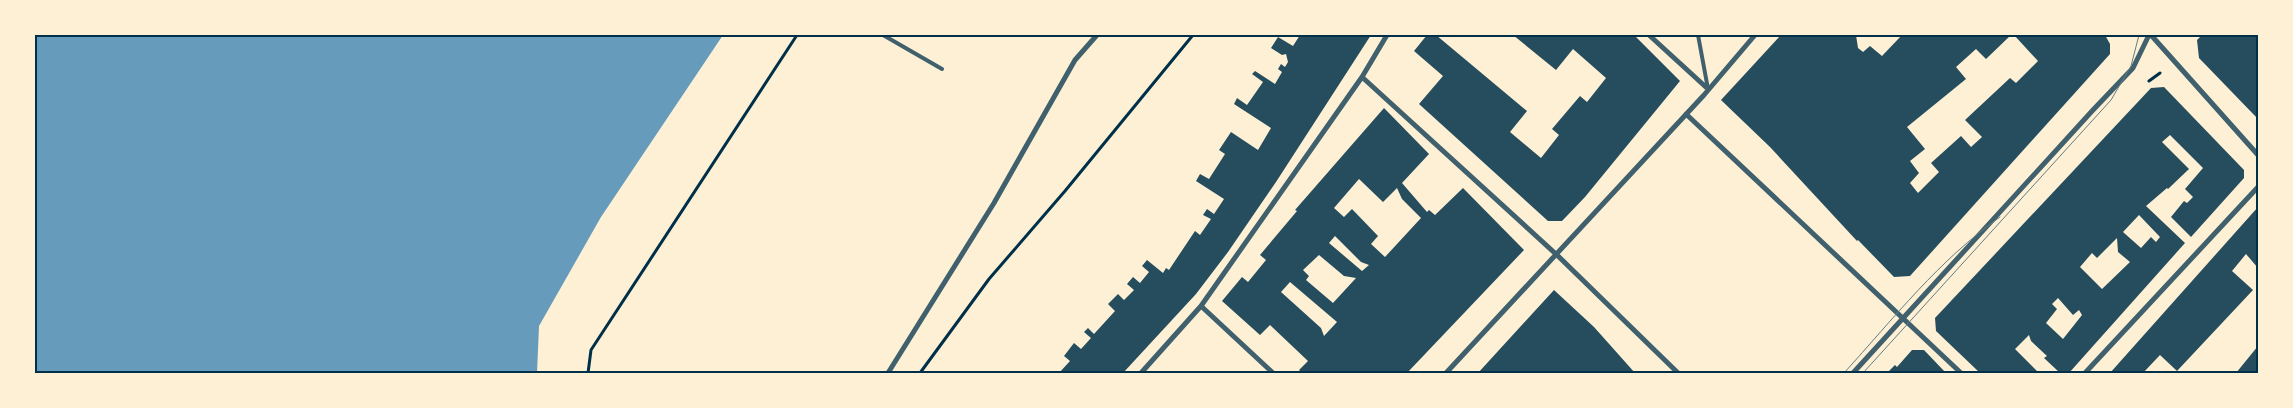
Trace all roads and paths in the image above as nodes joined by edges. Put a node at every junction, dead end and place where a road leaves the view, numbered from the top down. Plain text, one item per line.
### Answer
1 (797, 35) edge
2 (883, 35) edge
3 (1097, 35) edge
4 (1193, 35) edge
5 (1387, 35) edge
6 (1649, 35) edge
7 (1698, 35) edge
8 (1755, 35) edge
9 (2150, 35) edge
10 (942, 69) dead end
11 (1362, 77) junction
12 (1708, 89) junction
13 (1686, 114) junction
14 (2258, 155) edge
15 (2258, 187) edge
16 (1557, 255) junction
17 (1201, 306) junction
18 (1902, 318) junction
19 (588, 373) edge
20 (888, 373) edge
21 (920, 373) edge
22 (1141, 373) edge
23 (1272, 373) edge
24 (1446, 373) edge
25 (1678, 373) edge
26 (1853, 373) edge
27 (1961, 373) edge
28 (2085, 373) edge

1 - 19 path
2 - 10 lane
3 - 20 street
4 - 21 path
5 - 11 street
6 - 12 street
7 - 12 lane
8 - 12 street
9 - 14 street
9 - 18 street
11 - 16 street
11 - 17 street
12 - 13 street
13 - 16 street
13 - 18 street
15 - 28 street
16 - 24 street
16 - 25 street
17 - 22 street
17 - 23 street
18 - 26 street
18 - 27 street

